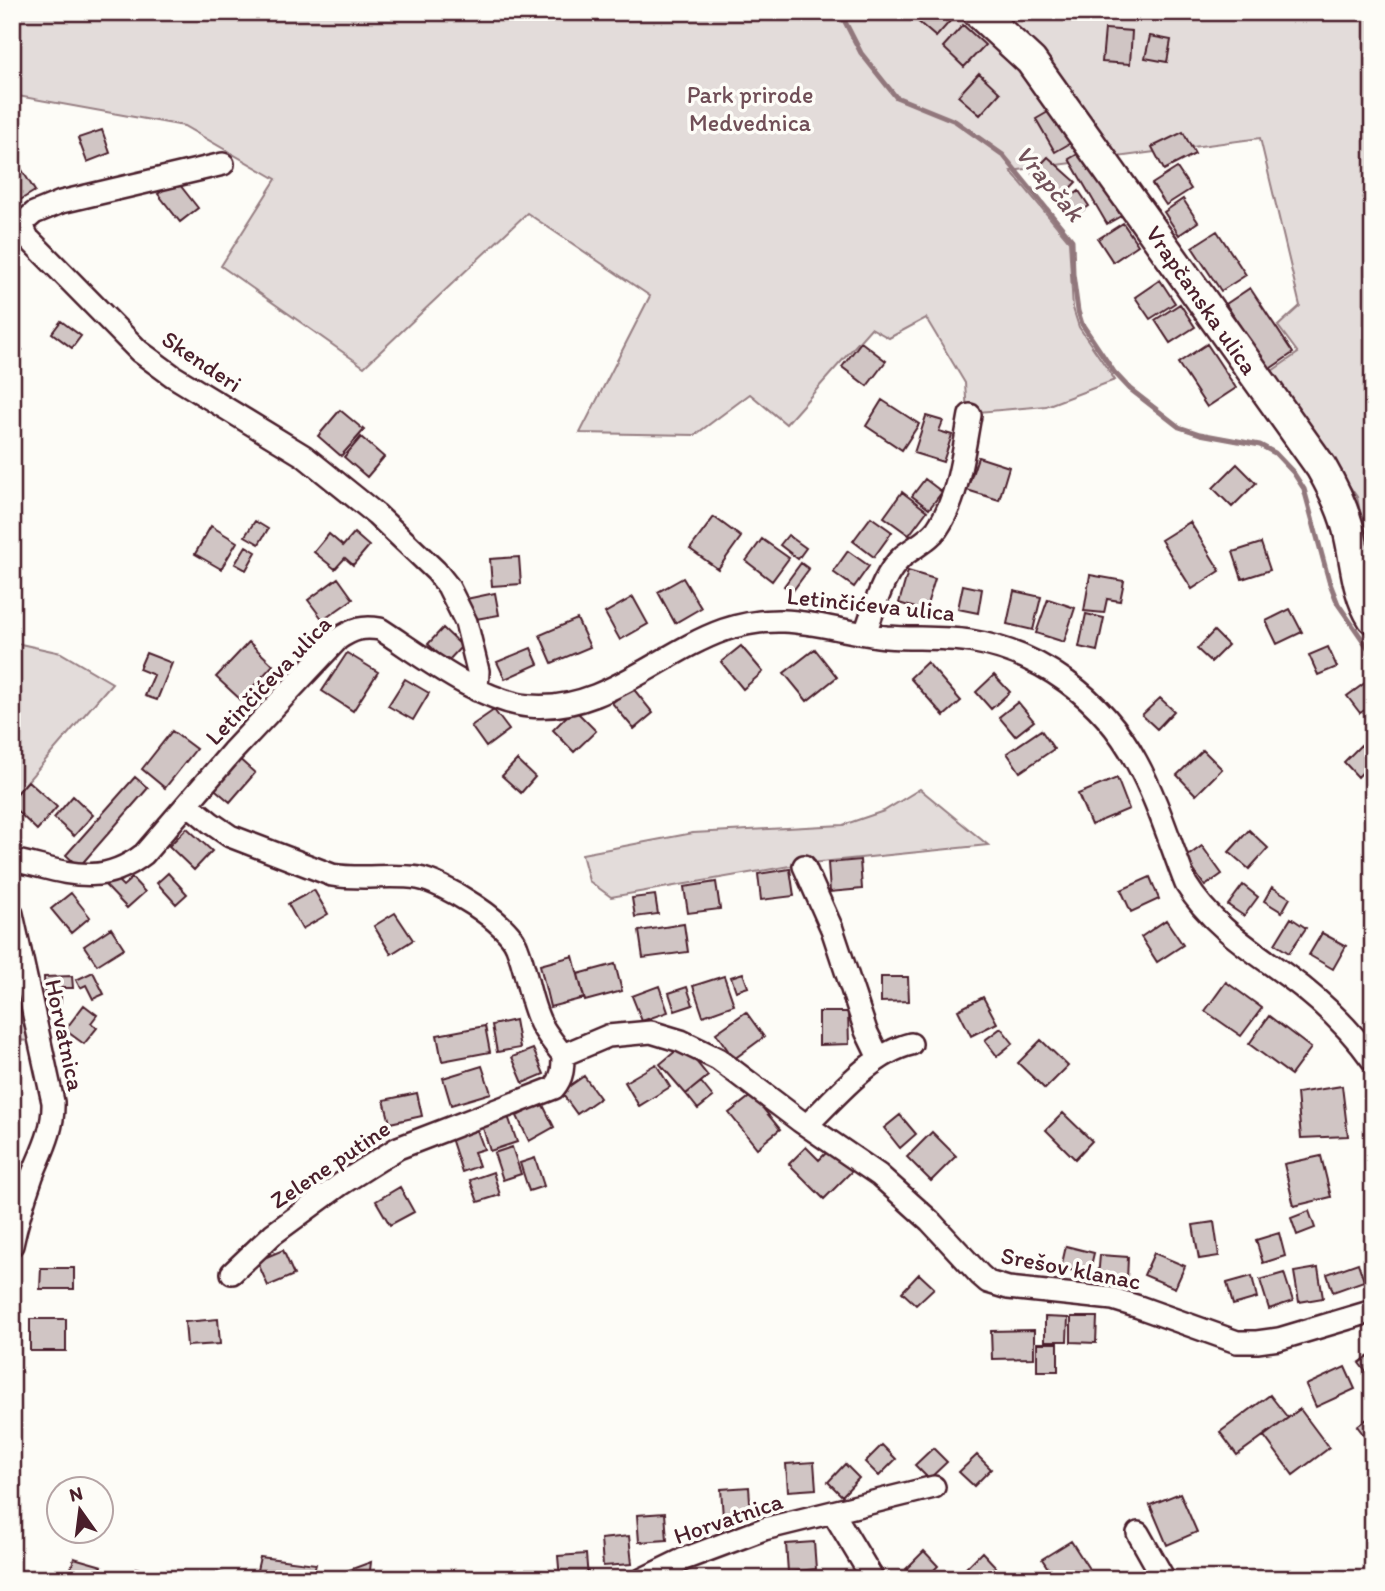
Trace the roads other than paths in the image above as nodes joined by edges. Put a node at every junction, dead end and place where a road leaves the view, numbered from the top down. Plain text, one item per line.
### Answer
1 (978, 12) edge
2 (223, 164) dead end
3 (970, 415) dead end
4 (1372, 615) edge
5 (865, 633) junction
6 (477, 690) junction
7 (188, 804) junction
8 (12, 860) edge
9 (804, 866) dead end
10 (12, 914) edge
11 (911, 1044) dead end
12 (563, 1055) junction
13 (879, 1058) junction
14 (1373, 1061) edge
15 (807, 1125) junction
16 (12, 1245) edge
17 (232, 1273) dead end
18 (1373, 1311) edge
19 (934, 1488) dead end
20 (834, 1514) junction
21 (1138, 1533) dead end
22 (643, 1579) edge
23 (873, 1579) edge
24 (1164, 1579) edge

1 - 4 street, Vrapčanska ulica
2 - 6 street, Skenderi
3 - 5 street
5 - 6 street, Letinčićeva ulica
5 - 14 street, Letinčićeva ulica
6 - 7 street, Letinčićeva ulica
7 - 8 street, Letinčićeva ulica
7 - 12 street
9 - 13 street
10 - 16 street, Horvatnica
11 - 13 street
12 - 15 street, Srešov klanac
12 - 17 street, Zelene putine
13 - 15 street
15 - 18 street, Srešov klanac
19 - 20 street, Horvatnica
20 - 22 street, Horvatnica
20 - 23 street
21 - 24 street

